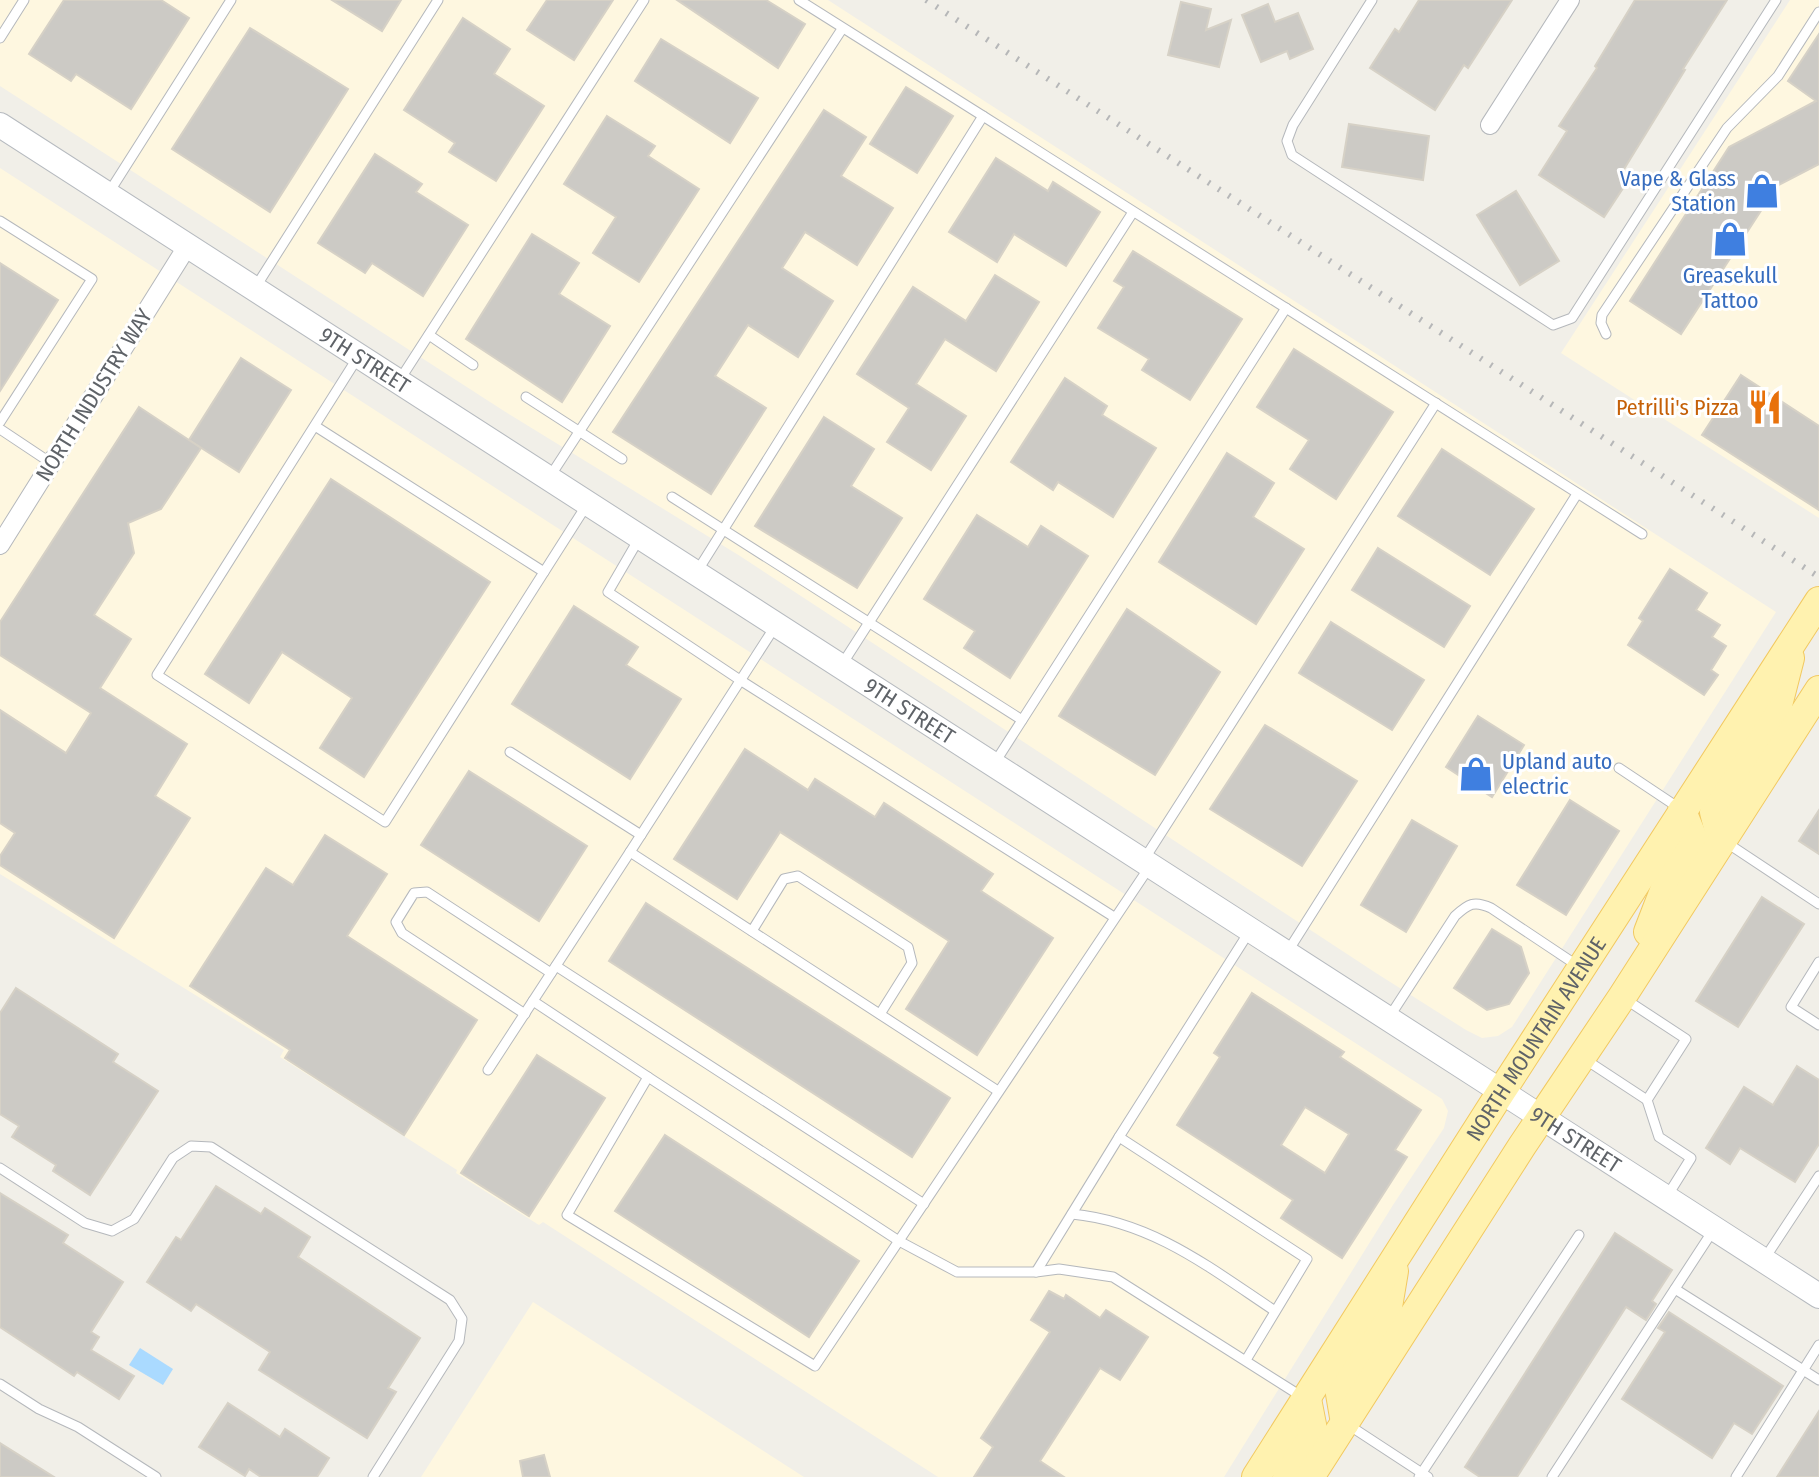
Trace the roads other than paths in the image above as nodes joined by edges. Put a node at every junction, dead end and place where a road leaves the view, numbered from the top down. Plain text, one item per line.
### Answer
1 (24, 0) edge
2 (231, 0) edge
3 (438, 0) edge
4 (644, 0) edge
5 (799, 0) edge
6 (1372, 0) edge
7 (1570, 0) edge
8 (1776, 0) edge
9 (1819, 12) edge
10 (842, 29) junction
11 (0, 38) edge
12 (983, 116) junction
13 (0, 125) edge
14 (1490, 125) dead end
15 (108, 194) junction
16 (1133, 212) junction
17 (0, 221) edge
18 (188, 245) junction
19 (255, 288) junction
20 (1286, 308) junction
21 (1606, 334) dead end
22 (429, 335) junction
23 (359, 356) junction
24 (473, 365) dead end
25 (399, 381) junction
26 (526, 397) dead end
27 (1436, 403) junction
28 (0, 422) edge
29 (315, 426) junction
30 (0, 429) edge
31 (579, 432) junction
32 (622, 459) dead end
33 (51, 463) junction
34 (549, 478) junction
35 (1577, 494) junction
36 (672, 497) dead end
37 (588, 503) junction
38 (724, 529) junction
39 (1642, 534) dead end
40 (640, 537) junction
41 (0, 545) edge
42 (544, 572) junction
43 (696, 573) junction
44 (1819, 601) edge
45 (870, 622) junction
46 (776, 625) junction
47 (1795, 638) junction
48 (841, 666) junction
49 (740, 680) junction
50 (1819, 690) edge
51 (1022, 720) junction
52 (510, 752) dead end
53 (994, 765) junction
54 (1619, 768) dead end
55 (1682, 811) junction
56 (641, 835) junction
57 (1721, 839) junction
58 (630, 852) junction
59 (1146, 863) junction
60 (1819, 904) edge
61 (1114, 917) junction
62 (1250, 930) junction
63 (752, 931) junction
64 (1286, 954) junction
65 (1819, 962) edge
66 (1581, 968) junction
67 (554, 969) junction
68 (1638, 971) junction
69 (1622, 997) junction
70 (533, 1001) junction
71 (525, 1014) junction
72 (880, 1014) junction
73 (1388, 1019) junction
74 (1819, 1025) edge
75 (1582, 1058) junction
76 (488, 1070) dead end
77 (648, 1077) junction
78 (998, 1091) junction
79 (1501, 1092) junction
80 (1647, 1100) junction
81 (1541, 1118) junction
82 (1119, 1137) junction
83 (0, 1168) edge
84 (1819, 1176) edge
85 (1666, 1198) junction
86 (924, 1204) junction
87 (1072, 1214) junction
88 (1714, 1229) junction
89 (1579, 1235) dead end
90 (899, 1241) junction
91 (1396, 1259) junction
92 (1763, 1261) junction
93 (1036, 1272) junction
94 (1675, 1289) junction
95 (1819, 1296) edge
96 (1275, 1311) junction
97 (1819, 1345) edge
98 (1246, 1360) junction
99 (1803, 1370) junction
100 (1819, 1380) edge
101 (0, 1384) edge
102 (1307, 1399) junction
103 (1345, 1423) junction
104 (1423, 1476) edge
105 (156, 1477) edge
106 (373, 1477) edge
107 (1256, 1477) edge
108 (1287, 1477) edge
109 (1310, 1477) edge
110 (1552, 1477) edge
111 (1736, 1477) edge

1 - 11 lane
2 - 15 lane
3 - 19 lane
4 - 22 lane
5 - 10 lane
6 - 8 lane
7 - 14 street
9 - 21 lane
10 - 12 lane
10 - 31 lane
12 - 16 lane
12 - 38 lane
13 - 15 street, 9TH STREET
15 - 18 street, 9TH STREET
16 - 20 lane
16 - 45 lane
17 - 28 lane
18 - 19 street, 9TH STREET
18 - 33 street, NORTH INDUSTRY WAY
19 - 23 street, 9TH STREET
20 - 27 lane
20 - 51 lane
22 - 24 lane
22 - 25 lane
23 - 25 street, 9TH STREET
23 - 29 lane
25 - 34 street, 9TH STREET
26 - 31 lane
27 - 35 lane
27 - 59 lane
29 - 42 lane
29 - 42 lane
30 - 33 lane
31 - 32 lane
31 - 34 lane
33 - 41 street, NORTH INDUSTRY WAY
34 - 37 street, 9TH STREET
35 - 39 lane
35 - 64 lane
36 - 38 lane
37 - 40 street, 9TH STREET
37 - 42 lane
38 - 43 lane
38 - 45 lane
40 - 43 street, 9TH STREET
40 - 49 lane
43 - 46 street, 9TH STREET
44 - 47 main road, NORTH MOUNTAIN AVENUE
45 - 48 lane
45 - 51 lane
46 - 48 street, 9TH STREET
46 - 49 lane
47 - 55 main road, NORTH MOUNTAIN AVENUE
47 - 57 main road
48 - 53 street, 9TH STREET
49 - 56 lane
49 - 61 lane
50 - 57 main road
51 - 53 lane
52 - 56 lane
53 - 59 street, 9TH STREET
54 - 55 lane
55 - 66 main road, NORTH MOUNTAIN AVENUE
55 - 68 main road
56 - 58 lane
57 - 60 lane
57 - 68 main road
58 - 63 lane
58 - 67 lane
59 - 61 lane
59 - 62 street, 9TH STREET
61 - 78 lane
62 - 64 street, 9TH STREET
62 - 82 lane
63 - 72 lane
63 - 72 lane
64 - 73 street, 9TH STREET
65 - 74 lane
66 - 73 lane
66 - 79 main road, NORTH MOUNTAIN AVENUE
67 - 70 lane
67 - 71 lane
67 - 86 lane
68 - 69 main road
69 - 75 main road
69 - 80 lane
70 - 71 lane
70 - 77 lane
71 - 76 lane
72 - 78 lane
73 - 79 street, 9TH STREET
75 - 80 lane
75 - 81 main road
77 - 90 lane
77 - 90 lane
78 - 86 lane
79 - 81 street, 9TH STREET
79 - 91 main road, NORTH MOUNTAIN AVENUE
80 - 85 lane
81 - 85 street, 9TH STREET
81 - 103 main road
82 - 87 lane
82 - 96 lane
83 - 106 lane
84 - 92 lane
85 - 88 street, 9TH STREET
86 - 90 lane
87 - 93 lane
87 - 96 lane
88 - 92 street, 9TH STREET
88 - 94 lane
89 - 104 lane
90 - 93 lane
91 - 102 main road, NORTH MOUNTAIN AVENUE
91 - 103 main road
92 - 95 street, 9TH STREET
93 - 98 lane
94 - 99 lane
94 - 110 lane
96 - 98 lane
97 - 99 lane
98 - 102 lane
99 - 100 lane
99 - 111 lane
101 - 105 lane
102 - 107 main road, NORTH MOUNTAIN AVENUE
102 - 108 main road
103 - 104 lane
103 - 109 main road

